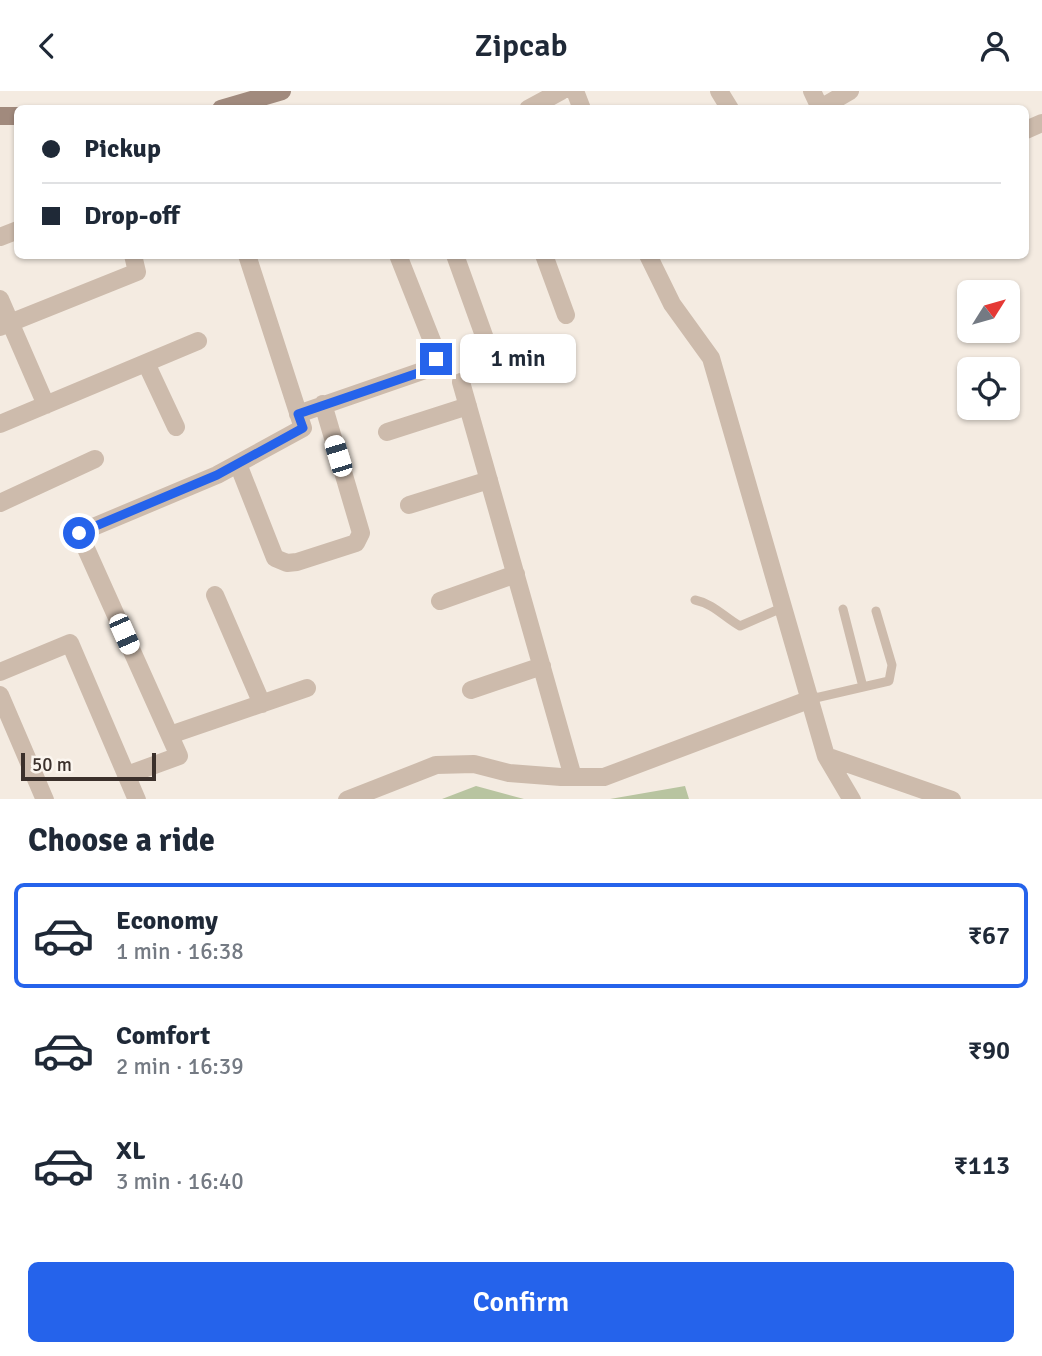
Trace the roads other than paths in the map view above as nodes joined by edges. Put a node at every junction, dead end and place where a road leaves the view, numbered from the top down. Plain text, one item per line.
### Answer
1 (282, 91) edge
2 (561, 91) edge
3 (850, 91) edge
4 (235, 105) edge
5 (535, 105) edge
6 (825, 105) edge
7 (134, 259) edge
8 (248, 259) edge
9 (400, 259) edge
10 (456, 259) edge
11 (545, 259) edge
12 (650, 259) edge
13 (0, 299) edge
14 (566, 315) dead end
15 (5, 325) edge
16 (198, 341) dead end
17 (487, 344) dead end
18 (146, 363) junction
19 (461, 382) dead end
20 (323, 404) junction
21 (46, 405) junction
22 (468, 405) junction
23 (298, 414) junction
24 (0, 424) edge
25 (176, 427) dead end
26 (387, 432) dead end
27 (95, 459) dead end
28 (238, 464) junction
29 (489, 480) junction
30 (0, 503) edge
31 (409, 505) dead end
32 (516, 574) junction
33 (215, 595) dead end
34 (695, 600) dead end
35 (440, 601) dead end
36 (784, 607) junction
37 (843, 609) dead end
38 (876, 611) dead end
39 (542, 666) junction
40 (0, 672) edge
41 (863, 687) junction
42 (307, 688) dead end
43 (471, 690) dead end
44 (0, 695) edge
45 (811, 699) junction
46 (262, 703) junction
47 (170, 734) junction
48 (826, 756) junction
49 (127, 775) junction
50 (573, 777) junction
51 (45, 799) edge
52 (137, 799) edge
53 (350, 799) edge
54 (851, 799) edge
55 (949, 799) edge

1 - 4 street
2 - 5 street
3 - 6 street
7 - 15 street
8 - 23 street
9 - 20 street
10 - 17 street
11 - 14 street
12 - 36 street
13 - 15 street
15 - 21 street
16 - 18 street
18 - 21 street
18 - 25 street
19 - 22 street
20 - 23 street
20 - 28 street
21 - 24 street
22 - 26 street
22 - 29 street
23 - 28 street
27 - 30 street
28 - 47 street
29 - 31 street
29 - 32 street
32 - 35 street
32 - 39 street
33 - 46 street
34 - 36 lane
36 - 45 street
37 - 41 lane
38 - 41 lane
39 - 43 street
39 - 50 street
40 - 49 street
41 - 45 lane
42 - 46 street
44 - 51 street
45 - 48 street
45 - 50 street
46 - 47 street
47 - 49 street
48 - 54 street
48 - 55 street
49 - 52 street
50 - 53 street

